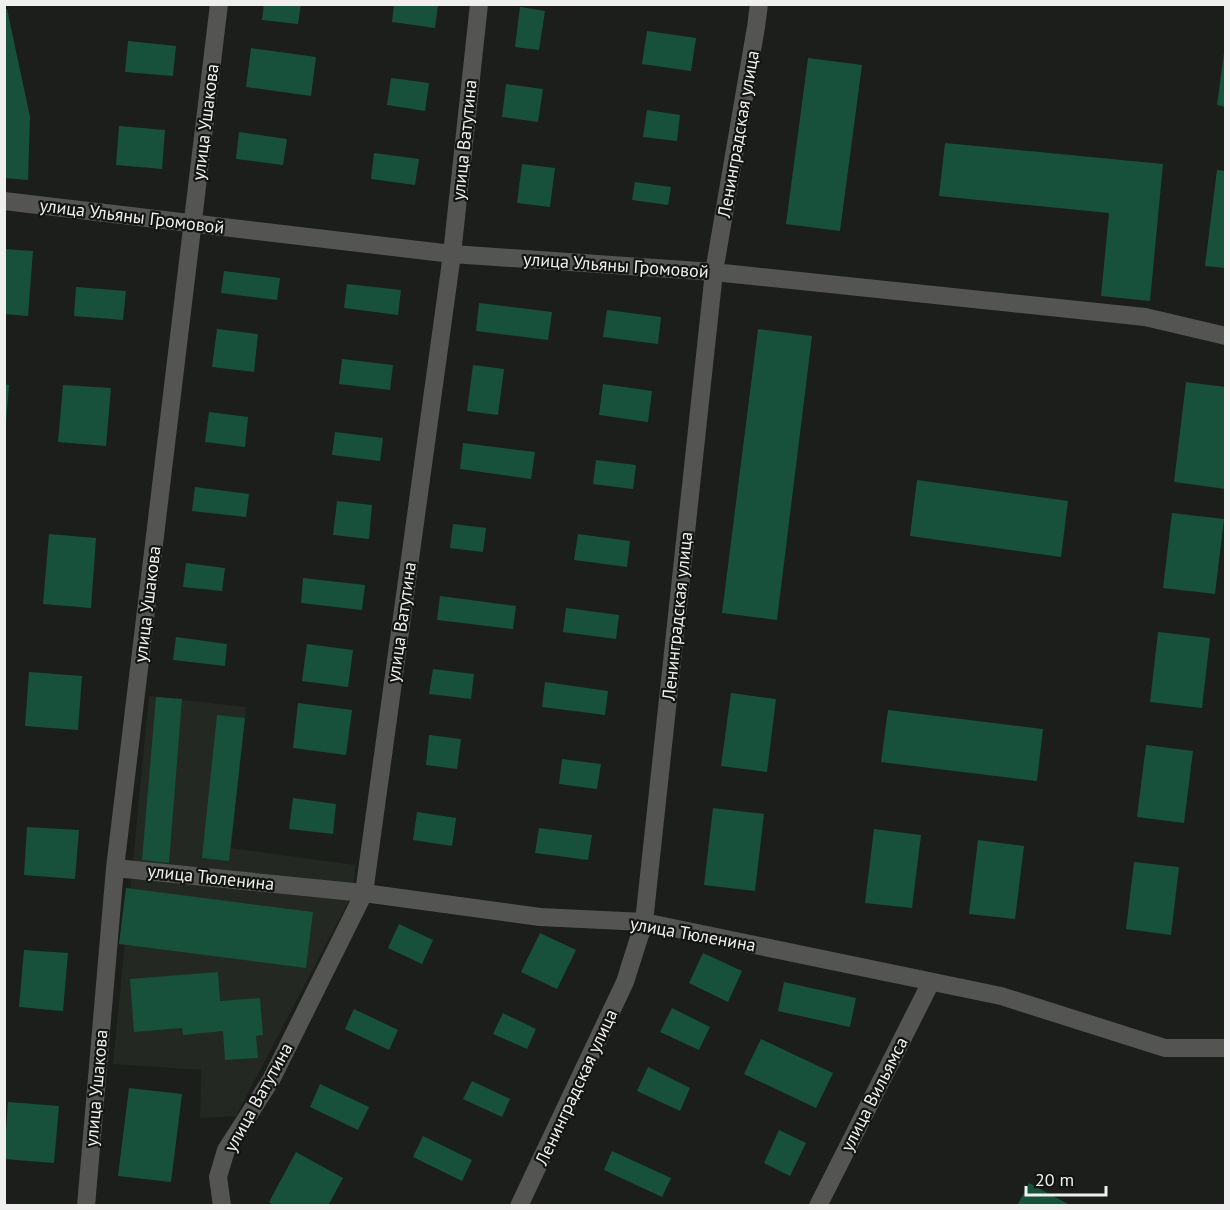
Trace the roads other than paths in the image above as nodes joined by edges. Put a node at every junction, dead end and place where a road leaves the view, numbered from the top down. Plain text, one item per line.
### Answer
1 (219, 4) edge
2 (479, 4) edge
3 (759, 4) edge
4 (4, 201) edge
5 (193, 224) junction
6 (452, 254) junction
7 (714, 272) junction
8 (1226, 336) edge
9 (115, 868) junction
10 (363, 892) junction
11 (644, 922) junction
12 (931, 982) junction
13 (1226, 1048) edge
14 (86, 1206) edge
15 (222, 1206) edge
16 (519, 1206) edge
17 (818, 1206) edge

1 - 5 street, улица Ушакова
2 - 6 street, улица Ватутина
3 - 7 street, Ленинградская улица
4 - 5 street, улица Ульяны Громовой
5 - 6 street, улица Ульяны Громовой
5 - 9 street, улица Ушакова
6 - 7 street, улица Ульяны Громовой
6 - 10 street, улица Ватутина
7 - 8 street, улица Ульяны Громовой
7 - 11 street, Ленинградская улица
9 - 10 street, улица Тюленина
9 - 14 street, улица Ушакова
10 - 11 street, улица Тюленина
10 - 15 street, улица Ватутина
11 - 12 street, улица Тюленина
11 - 16 street, Ленинградская улица
12 - 13 street, улица Тюленина
12 - 17 street, улица Вильямса

